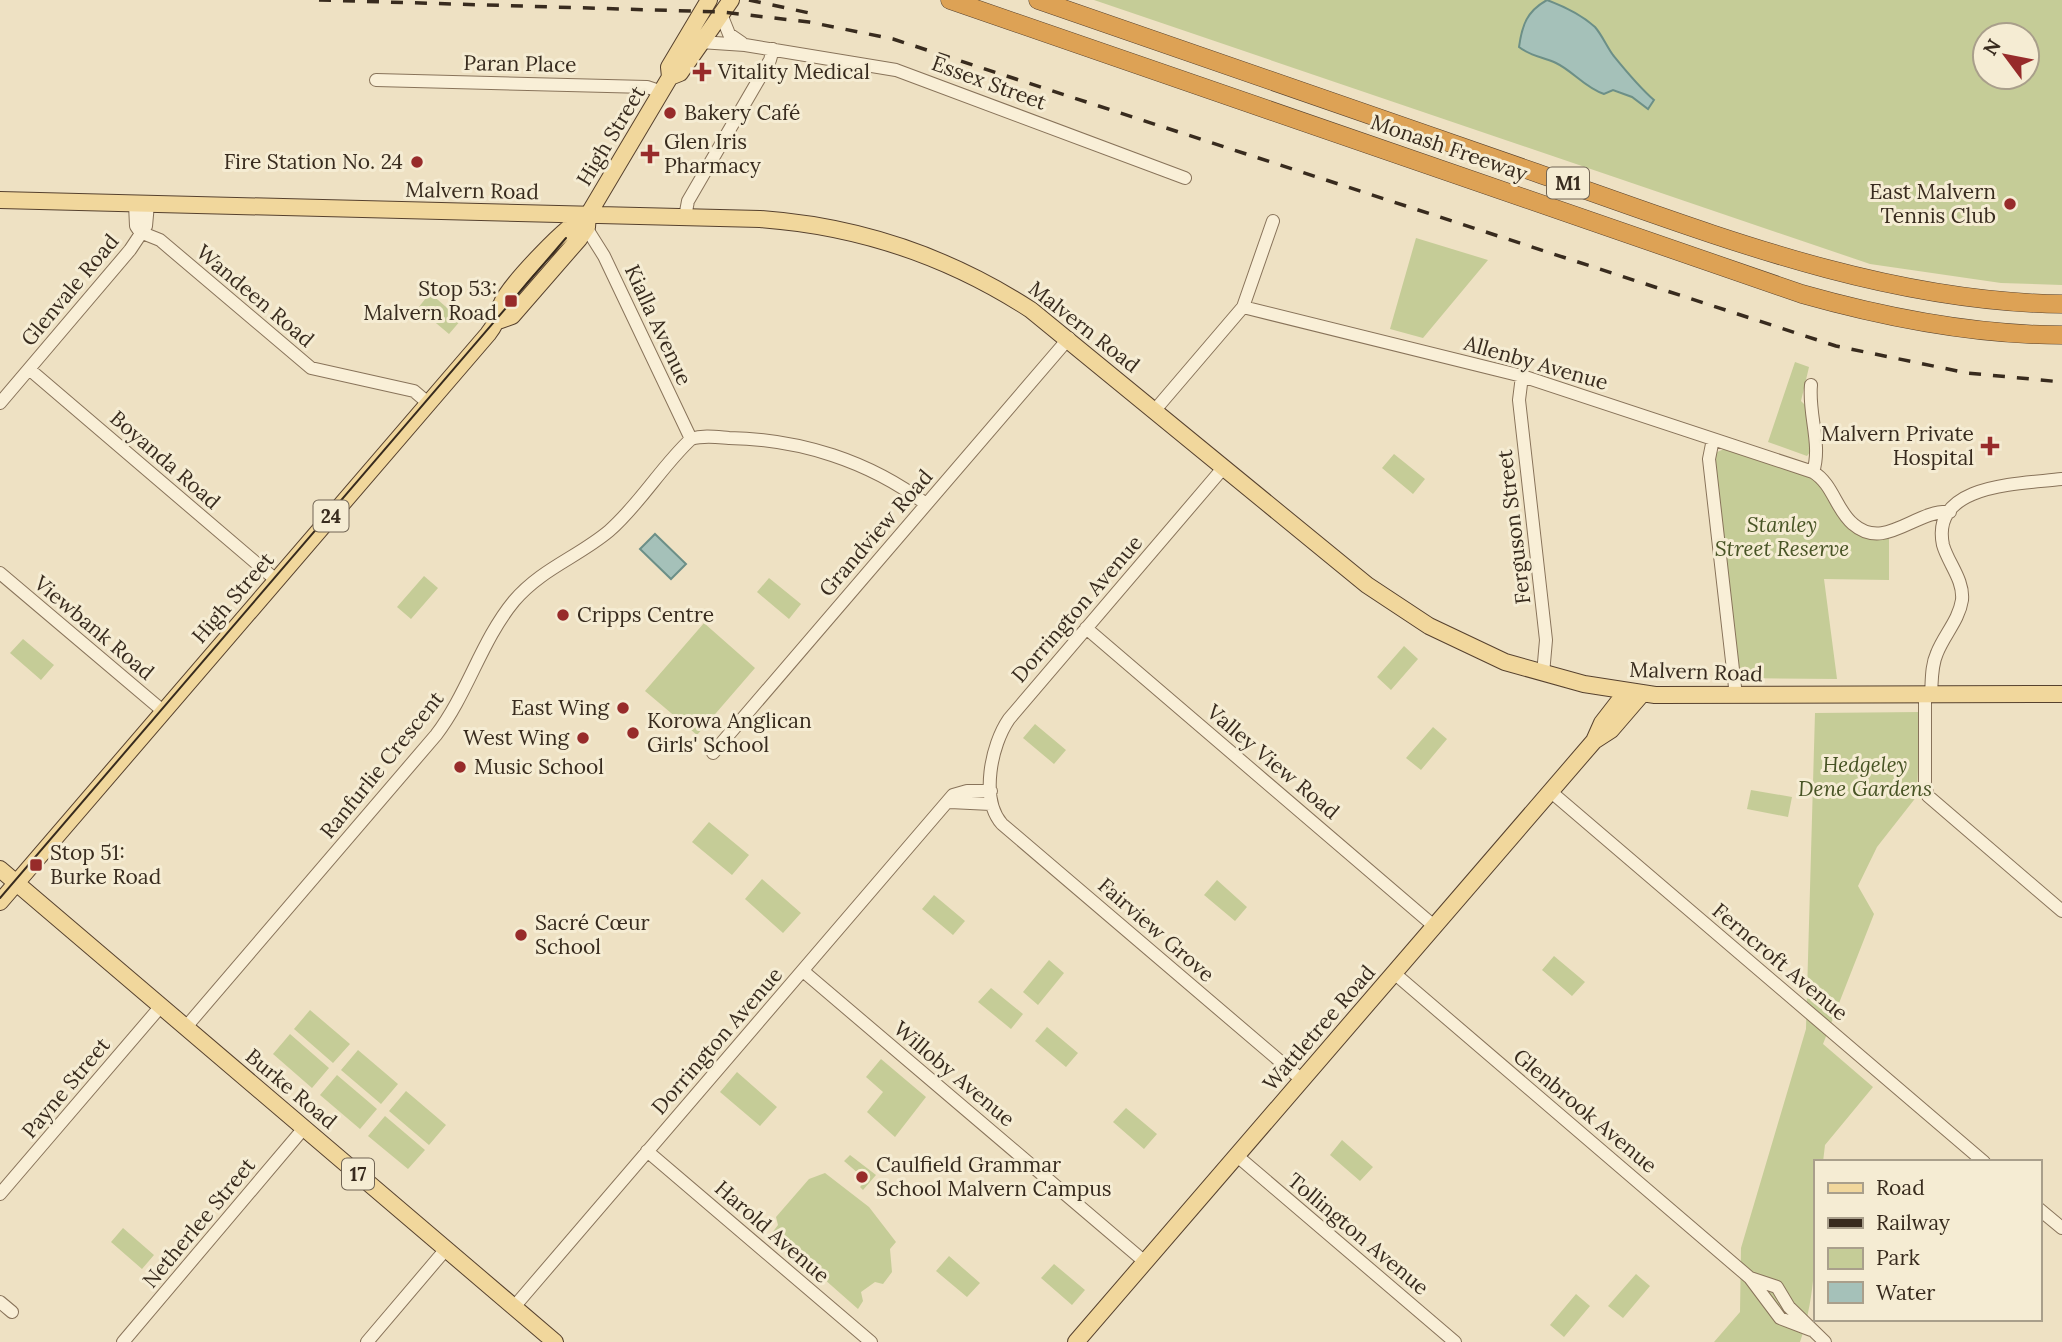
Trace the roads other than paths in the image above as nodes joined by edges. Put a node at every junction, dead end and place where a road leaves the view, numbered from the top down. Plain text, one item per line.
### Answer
1 (709, 0) edge
2 (731, 0) edge
3 (950, 0) edge
4 (1038, 0) edge
5 (721, 14) junction
6 (700, 43) junction
7 (745, 45) junction
8 (773, 49) junction
9 (670, 77) junction
10 (376, 80) dead end
11 (662, 92) junction
12 (1185, 178) dead end
13 (0, 200) edge
14 (142, 204) junction
15 (685, 217) junction
16 (1273, 221) dead end
17 (587, 222) junction
18 (140, 232) junction
19 (2062, 304) edge
20 (1243, 307) junction
21 (2062, 335) edge
22 (1069, 338) junction
23 (29, 369) junction
24 (1522, 376) junction
25 (1811, 385) dead end
26 (0, 402) edge
27 (428, 403) junction
28 (1155, 410) junction
29 (691, 439) junction
30 (1713, 439) junction
31 (1224, 467) junction
32 (1813, 472) junction
33 (2062, 479) edge
34 (926, 504) junction
35 (1950, 512) junction
36 (1928, 517) junction
37 (1943, 530) junction
38 (0, 573) edge
39 (276, 580) junction
40 (1086, 628) junction
41 (1543, 674) junction
42 (1634, 693) junction
43 (2062, 694) edge
44 (1928, 695) junction
45 (1736, 696) junction
46 (163, 712) junction
47 (713, 753) dead end
48 (991, 791) junction
49 (1550, 791) junction
50 (950, 802) junction
51 (991, 804) junction
52 (0, 869) edge
53 (17, 883) junction
54 (0, 902) edge
55 (2062, 911) edge
56 (1434, 926) junction
57 (803, 971) junction
58 (1394, 973) junction
59 (161, 1006) junction
60 (186, 1027) junction
61 (1302, 1080) junction
62 (304, 1128) junction
63 (648, 1151) junction
64 (1236, 1156) junction
65 (1982, 1160) edge
66 (0, 1194) edge
67 (2041, 1211) edge
68 (2062, 1228) edge
69 (446, 1249) junction
70 (1144, 1262) junction
71 (0, 1302) edge
72 (514, 1307) junction
73 (12, 1312) dead end
74 (123, 1342) edge
75 (367, 1342) edge
76 (555, 1342) edge
77 (871, 1342) edge
78 (1076, 1342) edge
79 (1455, 1342) edge
80 (1825, 1342) edge

1 - 9 main road, High Street / 24
2 - 5 main road, High Street / 24
3 - 21 highway, Monash Freeway / M1
4 - 19 highway, Monash Freeway / M1
5 - 6 main road, High Street / 24
5 - 7 street
6 - 7 street, Essex Street
6 - 9 main road, High Street / 24
7 - 8 street, Essex Street
8 - 12 street, Essex Street
8 - 15 street
9 - 11 main road, High Street / 24
10 - 11 street, Paran Place
11 - 17 main road, High Street / 24
13 - 14 main road, Malvern Road
14 - 17 main road, Malvern Road
14 - 18 street, Glenvale Road
15 - 17 main road, Malvern Road
15 - 22 main road, Malvern Road
16 - 20 street
17 - 27 main road, High Street / 24
17 - 29 street, Kialla Avenue
18 - 23 street, Glenvale Road
18 - 27 street, Wandeen Road
20 - 24 street, Allenby Avenue
20 - 28 street
22 - 28 main road, Malvern Road
22 - 34 street, Grandview Road
23 - 26 street, Glenvale Road
23 - 39 street, Boyanda Road
24 - 30 street, Allenby Avenue
24 - 41 street, Ferguson Street
25 - 32 street
27 - 39 main road, High Street / 24
28 - 31 main road, Malvern Road
29 - 34 street
29 - 60 street, Ranfurlie Crescent
30 - 32 street, Allenby Avenue
30 - 45 street
31 - 40 street, Dorrington Avenue
31 - 41 main road, Malvern Road
32 - 36 street
33 - 35 street
34 - 47 street, Grandview Road
35 - 36 street
35 - 37 street
36 - 37 street
37 - 44 street
38 - 46 street, Viewbank Road
39 - 46 main road, High Street / 24
40 - 48 street, Dorrington Avenue
40 - 56 street, Valley View Road
41 - 42 main road, Malvern Road
42 - 45 main road, Malvern Road
42 - 49 main road, Wattletree Road
43 - 44 main road, Malvern Road
44 - 45 main road, Malvern Road
44 - 55 street
46 - 53 main road, High Street / 24
48 - 50 street, Dorrington Avenue
48 - 51 street, Dorrington Avenue
49 - 56 main road, Wattletree Road
49 - 65 street, Ferncroft Avenue
50 - 51 street
50 - 57 street, Dorrington Avenue
51 - 61 street, Fairview Grove
52 - 53 main road, Burke Road / 17
53 - 54 main road, High Street / 24
53 - 59 main road, Burke Road / 17
56 - 58 main road, Wattletree Road
57 - 63 street, Dorrington Avenue
57 - 70 street, Willoby Avenue
58 - 61 main road, Wattletree Road
58 - 80 street, Glenbrook Avenue
59 - 60 main road, Burke Road / 17
59 - 66 street, Payne Street
60 - 62 main road, Burke Road / 17
61 - 64 main road, Wattletree Road
62 - 69 main road, Burke Road / 17
62 - 74 street, Netherlee Street
63 - 72 street, Dorrington Avenue
63 - 77 street, Harold Avenue
64 - 70 main road, Wattletree Road
64 - 79 street, Tollington Avenue
67 - 68 street
69 - 72 main road, Burke Road / 17
69 - 75 street
70 - 78 main road, Wattletree Road
71 - 73 street
72 - 76 main road, Burke Road / 17

